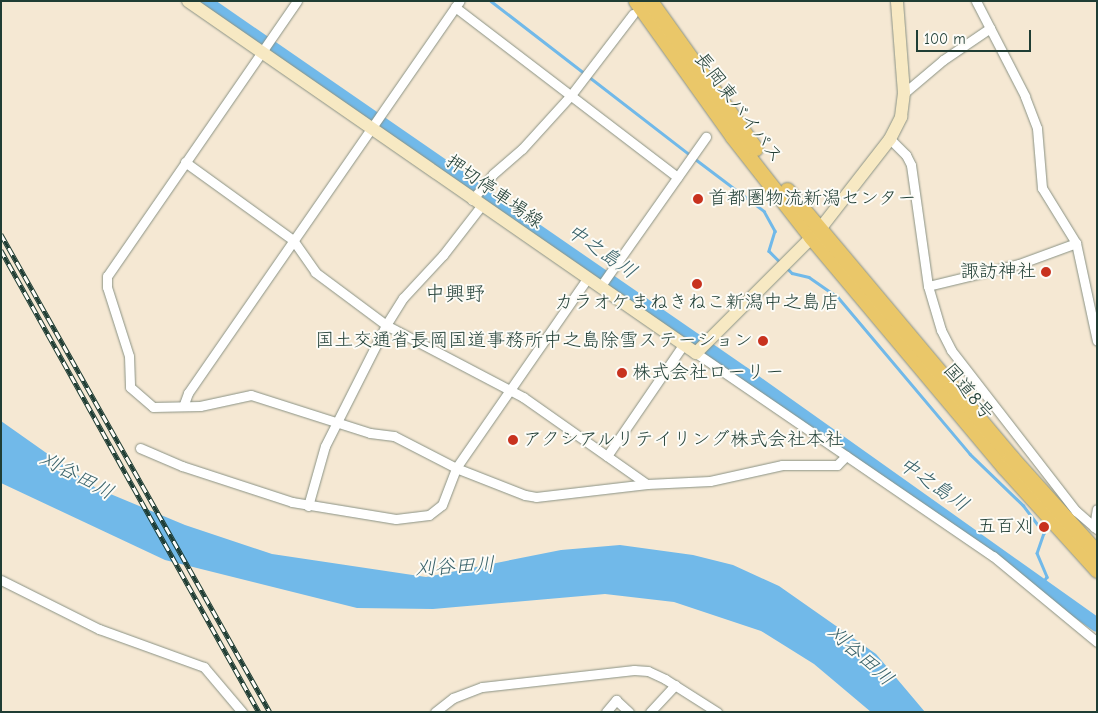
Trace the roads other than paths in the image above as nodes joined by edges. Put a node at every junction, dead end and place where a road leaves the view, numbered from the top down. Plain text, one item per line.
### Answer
1 (188, 1) edge
2 (297, 1) edge
3 (650, 1) edge
4 (897, 1) edge
5 (976, 1) edge
6 (457, 4) edge
7 (635, 8) edge
8 (990, 28) junction
9 (261, 52) junction
10 (904, 94) junction
11 (571, 95) junction
12 (375, 124) junction
13 (706, 137) dead end
14 (890, 139) junction
15 (185, 162) junction
16 (677, 177) junction
17 (476, 203) junction
18 (815, 233) junction
19 (294, 240) junction
20 (1076, 242) junction
21 (587, 279) junction
22 (928, 286) junction
23 (600, 288) junction
24 (386, 325) junction
25 (1097, 341) edge
26 (683, 345) junction
27 (696, 353) junction
28 (511, 391) junction
29 (184, 404) junction
30 (338, 422) junction
31 (1023, 446) junction
32 (140, 448) dead end
33 (607, 456) junction
34 (846, 456) junction
35 (1011, 456) junction
36 (456, 468) junction
37 (647, 484) junction
38 (308, 506) junction
39 (1097, 509) edge
40 (1096, 528) edge
41 (1097, 553) edge
42 (1097, 570) edge
43 (1, 580) edge
44 (1096, 638) edge
45 (675, 685) junction
46 (242, 712) edge
47 (434, 712) edge
48 (606, 712) edge
49 (629, 712) edge
50 (650, 712) edge
51 (717, 712) edge

1 - 9 main road, 押切停車場線
2 - 9 street
3 - 18 highway, 長岡東バイパス
4 - 10 main road
5 - 8 street
6 - 11 street
6 - 12 street
7 - 11 street
7 - 18 highway, 長岡東バイパス
8 - 10 street
8 - 20 street
9 - 12 main road, 押切停車場線
9 - 15 street
10 - 14 main road
11 - 16 street
11 - 17 street
12 - 17 main road, 押切停車場線
12 - 19 street
13 - 16 street
14 - 18 main road
14 - 22 street
15 - 19 street
15 - 29 street
16 - 23 street
17 - 21 main road, 押切停車場線
17 - 24 street
18 - 27 main road
18 - 35 highway, 国道8号
18 - 42 highway, 国道8号
19 - 24 street
19 - 29 street
20 - 22 street
20 - 25 street
21 - 23 main road, 押切停車場線
21 - 28 street
22 - 31 street
23 - 26 main road, 押切停車場線
24 - 28 street
24 - 30 street
26 - 27 main road, 押切停車場線
26 - 33 street
27 - 34 street
28 - 33 street
28 - 36 street
29 - 30 street
30 - 36 street
30 - 38 street
31 - 35 street
31 - 40 street
32 - 38 street
33 - 37 street
34 - 37 street
34 - 44 street
35 - 41 highway, 国道8号
36 - 37 street
36 - 38 street
39 - 40 street
43 - 46 street
45 - 47 street
45 - 50 street
45 - 51 street
48 - 49 street

